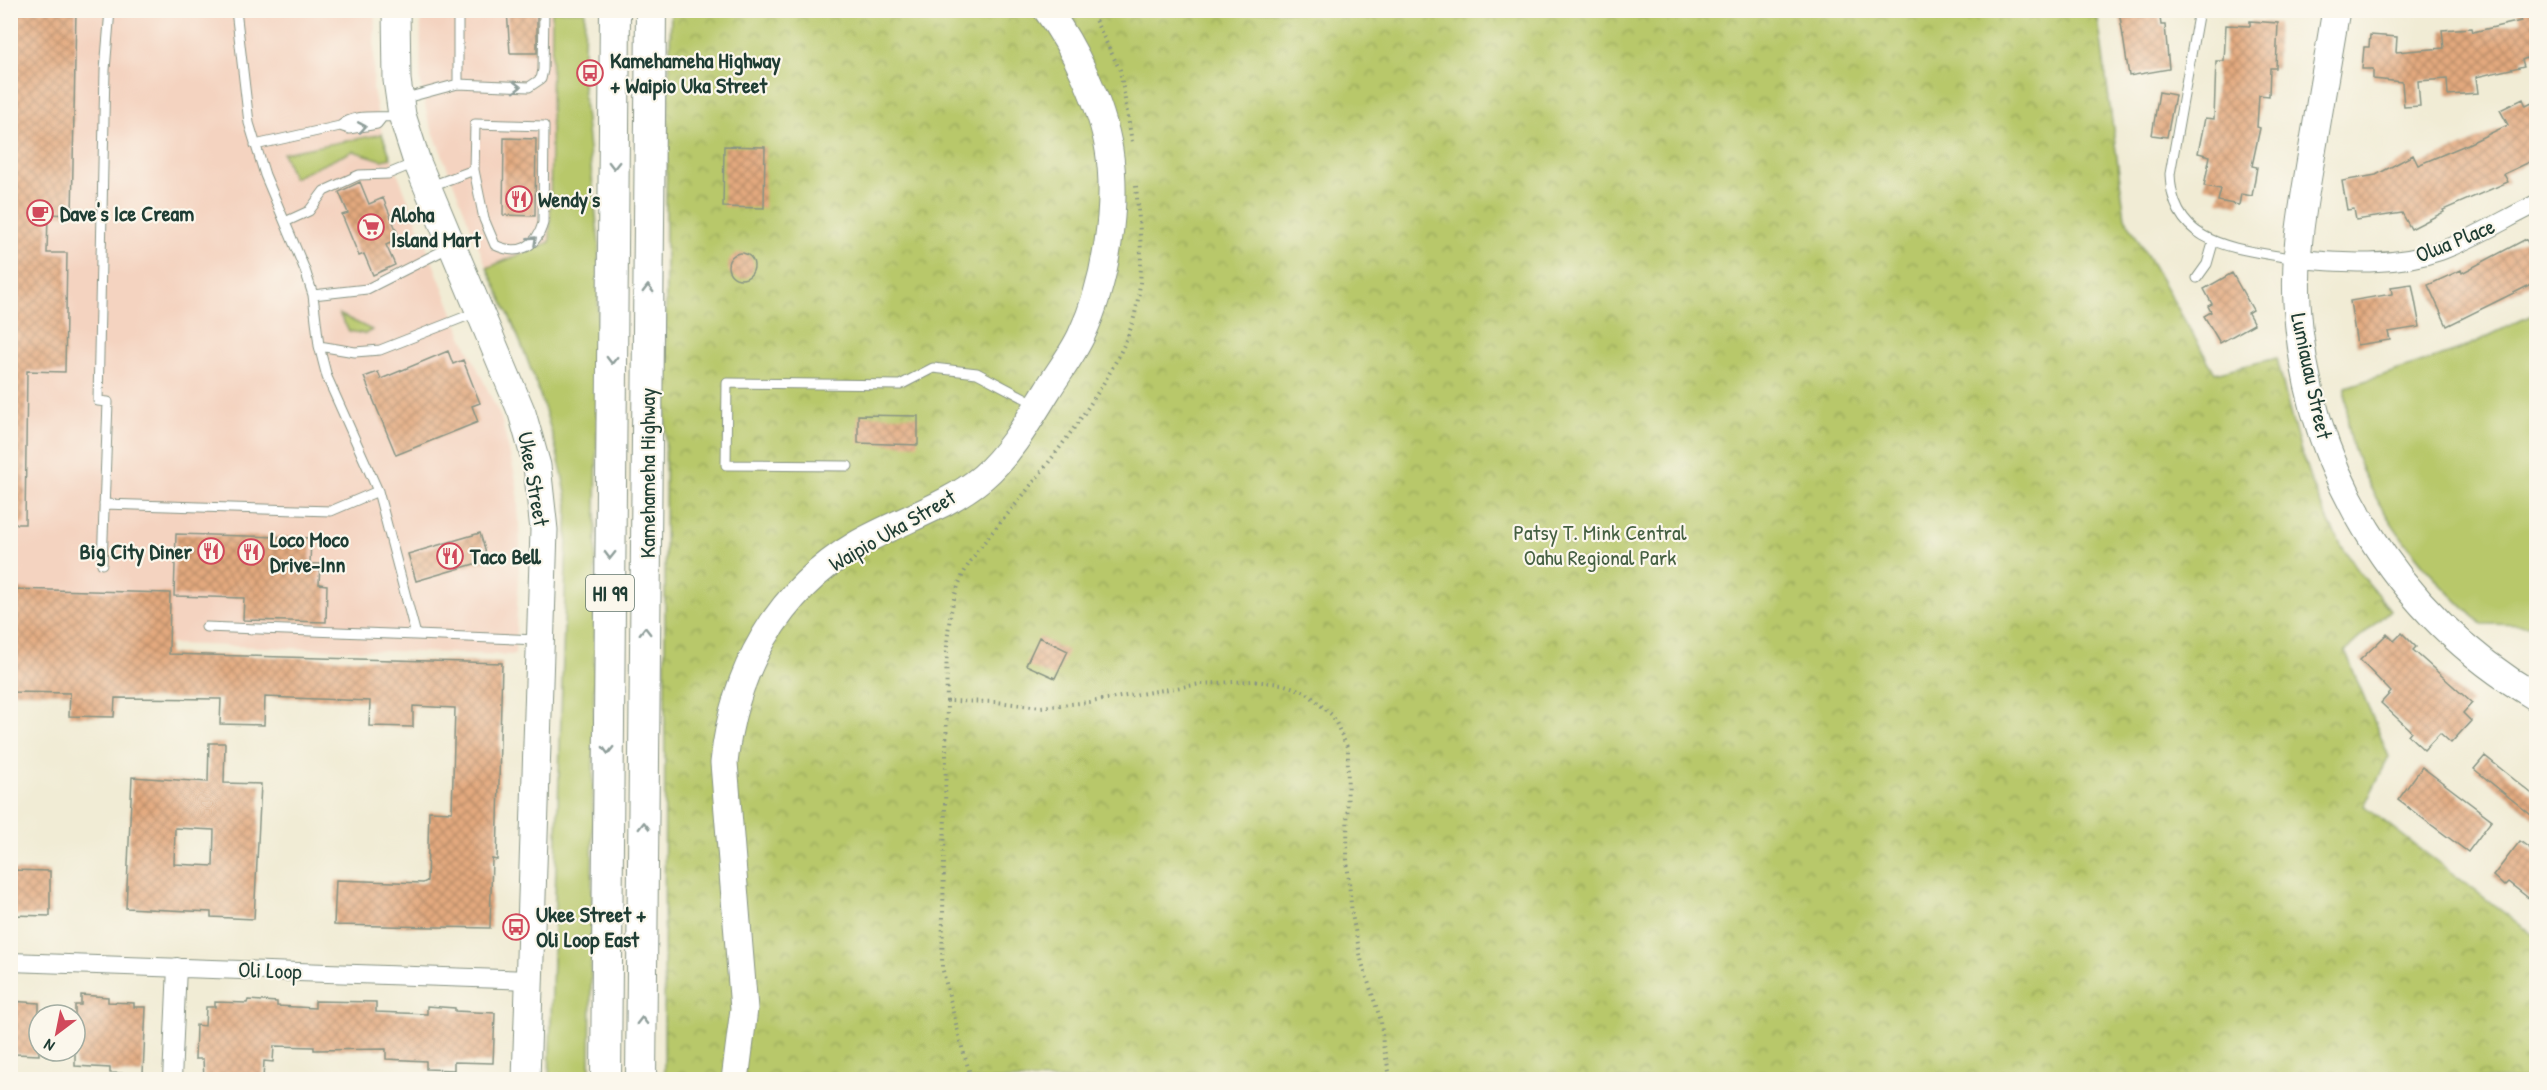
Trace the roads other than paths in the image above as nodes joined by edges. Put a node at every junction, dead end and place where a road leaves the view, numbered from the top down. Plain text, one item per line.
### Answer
1 (110, 10) edge
2 (236, 10) edge
3 (396, 10) edge
4 (458, 10) edge
5 (544, 10) edge
6 (651, 10) edge
7 (1047, 10) edge
8 (2199, 10) edge
9 (2336, 10) edge
10 (614, 18) edge
11 (458, 84) junction
12 (394, 111) junction
13 (255, 145) junction
14 (417, 162) junction
15 (474, 170) junction
16 (428, 188) junction
17 (2536, 204) edge
18 (285, 222) junction
19 (2213, 243) junction
20 (452, 246) junction
21 (2298, 259) junction
22 (2197, 278) dead end
23 (313, 295) junction
24 (480, 311) junction
25 (319, 346) junction
26 (1038, 405) junction
27 (848, 466) dead end
28 (378, 491) junction
29 (104, 504) junction
30 (102, 564) dead end
31 (206, 627) dead end
32 (416, 635) junction
33 (542, 640) junction
34 (2536, 697) edge
35 (10, 962) edge
36 (177, 967) junction
37 (529, 980) junction
38 (172, 1080) edge
39 (526, 1080) edge
40 (606, 1080) edge
41 (641, 1080) edge
42 (735, 1080) edge

1 - 29 lane
2 - 13 lane
3 - 12 street, Ukee Street
4 - 11 lane
11 -> 5 lane
41 -> 6 main road, Kamehameha Highway / HI 99
7 - 26 street, Waipio Uka Street
8 - 19 lane
9 - 21 street, Lumiauau Street
10 -> 40 main road, Kamehameha Highway / HI 99
11 - 12 lane
12 - 13 lane
12 - 14 street, Ukee Street
13 - 18 lane
14 - 16 street, Ukee Street
14 - 18 lane
15 -> 15 lane
15 - 16 lane
16 - 20 street, Ukee Street
17 - 21 street, Olua Place
18 - 23 lane
19 - 21 lane
19 - 22 lane
20 - 23 lane
20 - 24 street, Ukee Street
21 - 34 street, Lumiauau Street
23 - 25 lane
24 - 25 lane
24 - 33 street, Ukee Street
25 - 28 lane
26 - 27 lane
26 - 42 street, Waipio Uka Street
28 - 29 lane
28 - 32 lane
29 - 30 lane
31 - 32 lane
32 - 33 lane
33 - 37 street, Ukee Street
35 - 36 street, Oli Loop
36 - 37 street, Oli Loop
36 - 38 street
37 - 39 street, Ukee Street

